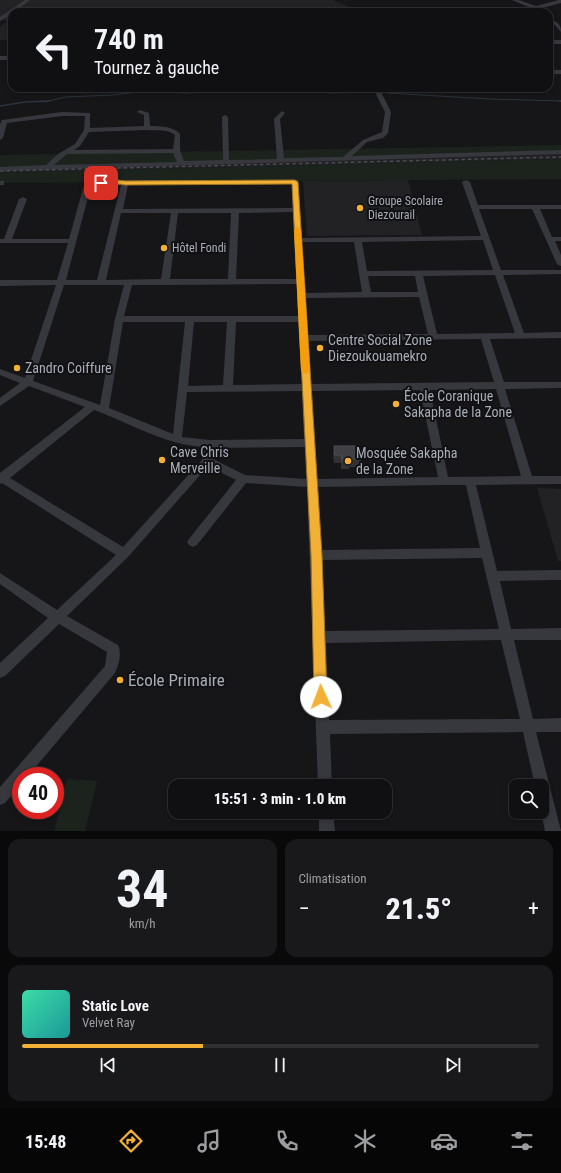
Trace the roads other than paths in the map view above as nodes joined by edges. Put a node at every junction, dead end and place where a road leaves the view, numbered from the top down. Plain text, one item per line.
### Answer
1 (28, 0) edge
2 (514, 0) edge
3 (561, 1) edge
4 (546, 5) junction
5 (561, 5) edge
6 (17, 8) edge
7 (536, 8) joint
8 (559, 24) edge
9 (561, 30) edge
10 (379, 92) edge
11 (140, 112) dead end
12 (282, 113) dead end
13 (225, 117) dead end
14 (147, 129) junction
15 (87, 130) junction
16 (0, 138) edge
17 (176, 151) junction
18 (67, 152) junction
19 (561, 152) edge
20 (346, 158) junction
21 (281, 160) junction
22 (226, 162) junction
23 (332, 163) dead end
24 (182, 164) junction
25 (48, 168) junction
26 (0, 169) edge
27 (466, 182) dead end
28 (125, 183) junction
29 (23, 199) dead end
30 (535, 207) junction
31 (561, 207) edge
32 (475, 208) junction
33 (235, 210) junction
34 (296, 210) junction
35 (118, 211) junction
36 (175, 211) junction
37 (486, 238) junction
38 (550, 239) junction
39 (561, 239) edge
40 (298, 240) junction
41 (358, 240) junction
42 (4, 241) edge
43 (73, 241) junction
44 (561, 264) edge
45 (498, 272) junction
46 (561, 272) edge
47 (418, 273) junction
48 (364, 274) junction
49 (232, 281) junction
50 (300, 281) junction
51 (61, 282) junction
52 (102, 282) junction
53 (129, 282) junction
54 (165, 282) junction
55 (0, 283) edge
56 (423, 294) junction
57 (367, 295) junction
58 (301, 296) junction
59 (119, 319) junction
60 (190, 319) junction
61 (232, 319) junction
62 (303, 319) junction
63 (520, 335) junction
64 (561, 335) edge
65 (433, 336) junction
66 (485, 336) junction
67 (304, 338) junction
68 (0, 372) edge
69 (28, 382) junction
70 (561, 385) edge
71 (424, 386) junction
72 (500, 386) junction
73 (228, 388) junction
74 (307, 388) junction
75 (182, 389) junction
76 (0, 402) edge
77 (93, 406) junction
78 (104, 410) junction
79 (176, 440) junction
80 (310, 443) junction
81 (210, 444) junction
82 (207, 461) junction
83 (1, 479) edge
84 (243, 479) junction
85 (561, 480) edge
86 (470, 481) junction
87 (528, 481) junction
88 (444, 482) junction
89 (312, 484) junction
90 (193, 542) dead end
91 (487, 553) junction
92 (124, 554) junction
93 (316, 555) junction
94 (561, 575) edge
95 (493, 576) junction
96 (0, 578) edge
97 (57, 617) junction
98 (507, 634) junction
99 (561, 634) edge
100 (319, 637) junction
101 (0, 672) edge
102 (529, 725) junction
103 (561, 725) edge
104 (322, 727) junction
105 (325, 779) edge
106 (0, 798) edge
107 (326, 819) edge
108 (327, 831) edge
109 (553, 831) edge

1 - 6 street
2 - 7 street
3 - 4 street
4 - 5 street
4 - 7 street
8 - 9 street
10 - 20 street
11 - 14 street
12 - 21 street
13 - 22 street
14 - 15 street
14 - 17 street
15 - 16 street
15 - 18 street
17 - 18 street
17 - 24 street
18 - 25 street
19 - 20 street
20 - 21 street
20 - 23 street
21 - 22 street
22 - 24 street
24 - 25 street
25 - 26 street
27 - 32 street
28 - 34 street
28 - 35 street
28 - 43 street
29 - 42 street
30 - 31 street
30 - 32 street
30 - 38 street
32 - 37 street
33 - 34 street
33 - 36 street
33 - 49 street
34 - 40 street
35 - 36 street
35 - 52 street
36 - 54 street
37 - 41 street
37 - 45 street
38 - 39 street
38 - 44 street
40 - 41 street
40 - 50 street
41 - 48 street
42 - 43 street
43 - 51 street
45 - 46 street
45 - 47 street
45 - 63 street
47 - 48 street
47 - 56 street
48 - 57 street
49 - 50 street
49 - 54 street
50 - 58 street
51 - 52 street
51 - 55 street
51 - 69 street
52 - 53 street
53 - 54 street
53 - 59 street
56 - 57 street
56 - 65 street
57 - 58 street
58 - 62 street
59 - 60 street
59 - 78 street
60 - 61 street
60 - 75 street
61 - 62 street
61 - 73 street
62 - 67 street
63 - 64 street
63 - 66 street
65 - 66 street
65 - 67 street
66 - 72 street
67 - 74 street
68 - 69 street
69 - 76 street
69 - 77 street
70 - 72 street
71 - 72 street
71 - 74 street
71 - 88 street
72 - 87 street
73 - 74 street
73 - 75 street
74 - 80 street
75 - 79 street
77 - 78 street
77 - 83 street
78 - 79 street
79 - 81 street
80 - 81 street
80 - 89 street
81 - 82 street
82 - 84 street
82 - 92 street
83 - 92 street
84 - 89 street
84 - 90 street
85 - 87 street
86 - 87 street
86 - 88 street
86 - 91 street
88 - 89 street
89 - 93 street
91 - 93 street
91 - 95 street
92 - 97 street
93 - 100 street
94 - 95 street
95 - 98 street
96 - 97 street
97 - 101 street
97 - 106 street
98 - 99 street
98 - 100 street
98 - 102 street
100 - 104 street
102 - 103 street
102 - 104 street
102 - 109 street
104 - 105 street
107 - 108 street

